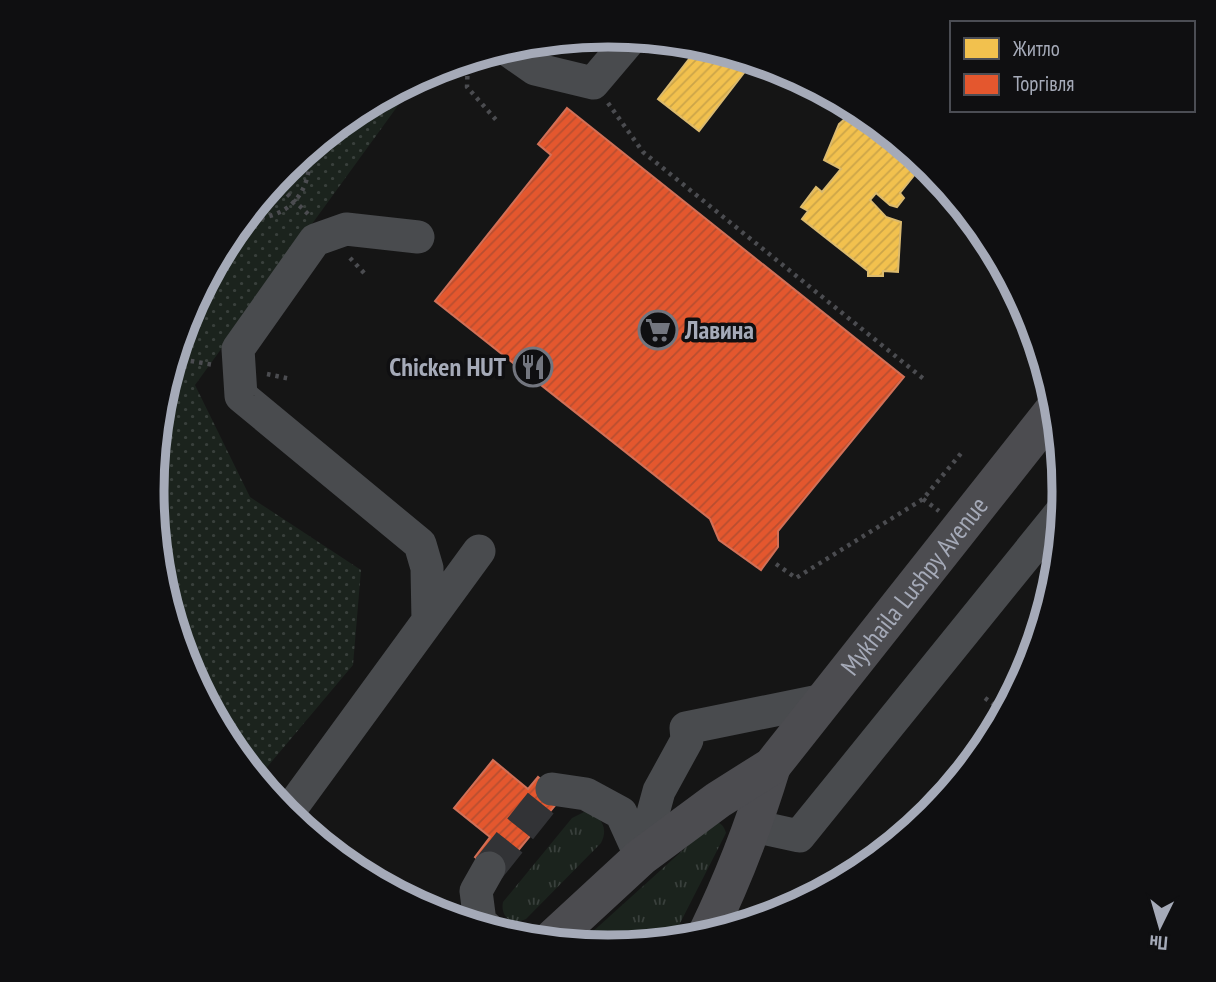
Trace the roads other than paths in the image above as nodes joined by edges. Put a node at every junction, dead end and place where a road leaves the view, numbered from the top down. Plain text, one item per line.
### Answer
1 (623, 48) edge
2 (518, 57) edge
3 (418, 237) dead end
4 (1046, 420) edge
5 (1050, 525) edge
6 (480, 551) dead end
7 (428, 621) junction
8 (824, 700) junction
9 (772, 766) junction
10 (552, 789) dead end
11 (294, 805) edge
12 (754, 826) junction
13 (640, 857) junction
14 (489, 868) tunnel mouth
15 (479, 916) edge
16 (712, 922) edge
17 (560, 932) edge

1 - 2 lane
3 - 7 lane
4 - 8 main road, Mykhaila Lushpy Avenue
5 - 12 lane
6 - 7 lane
7 - 11 lane
8 - 9 main road, Mykhaila Lushpy Avenue
8 - 13 lane
9 - 12 main road, Mykhaila Lushpy Avenue
9 - 13 main road, Mykhaila Lushpy Avenue
10 - 13 lane
12 - 16 main road, Mykhaila Lushpy Avenue
13 - 17 main road, Mykhaila Lushpy Avenue
14 - 15 lane

